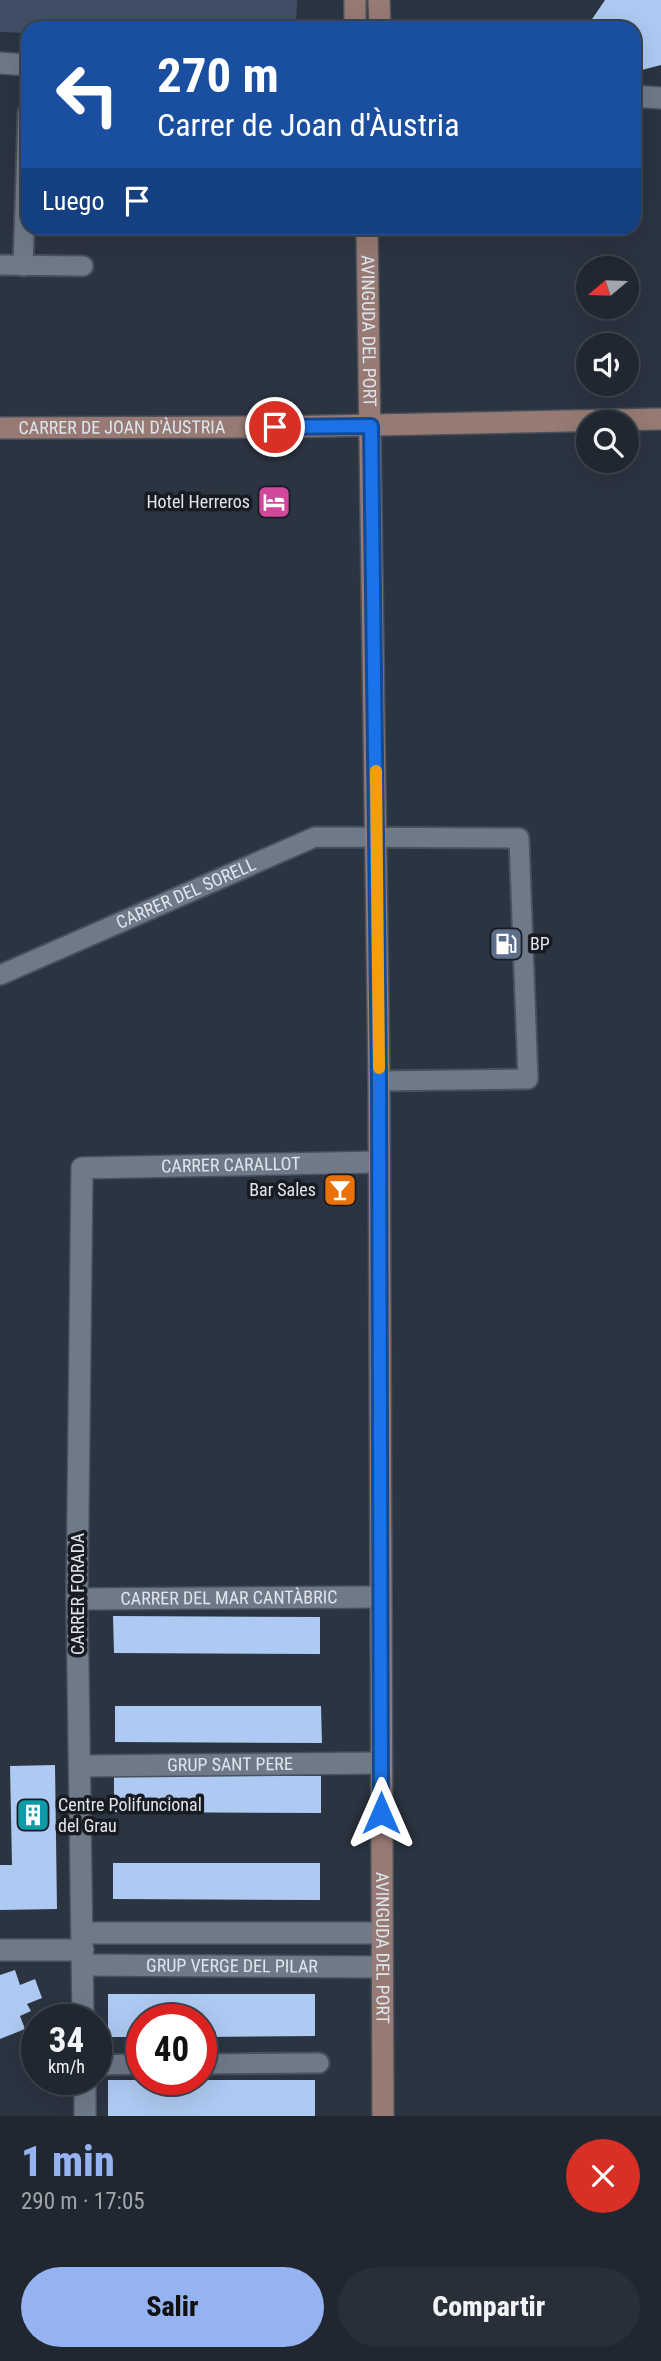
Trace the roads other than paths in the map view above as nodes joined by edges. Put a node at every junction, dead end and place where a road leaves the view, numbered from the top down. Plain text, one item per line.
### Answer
1 (355, 0) edge
2 (379, 0) edge
3 (355, 21) edge
4 (380, 21) edge
5 (0, 63) edge
6 (21, 64) edge
7 (641, 97) edge
8 (661, 98) edge
9 (24, 235) edge
10 (367, 235) edge
11 (0, 265) edge
12 (23, 266) junction
13 (83, 267) dead end
14 (661, 419) edge
15 (371, 426) junction
16 (0, 428) edge
17 (376, 837) junction
18 (0, 975) edge
19 (379, 1081) junction
20 (379, 1162) junction
21 (82, 1168) joint
22 (380, 1597) junction
23 (77, 1599) junction
24 (381, 1763) junction
25 (80, 1766) junction
26 (382, 1933) junction
27 (83, 1949) junction
28 (0, 1950) edge
29 (382, 1967) junction
30 (83, 2004) edge
31 (318, 2063) dead end
32 (217, 2064) edge
33 (85, 2095) edge
34 (85, 2116) edge
35 (383, 2116) edge

1 - 3 street
2 - 4 street
5 - 6 street
7 - 8 street
9 - 12 lane
10 - 15 street, AVINGUDA DEL PORT
11 - 12 lane
12 - 13 lane
14 - 15 street, CARRER DE JOAN D'ÀUSTRIA
15 - 16 street, CARRER DE JOAN D'ÀUSTRIA
15 - 17 street, AVINGUDA DEL PORT
17 - 18 lane, CARRER DEL SORELL
17 - 19 street, AVINGUDA DEL PORT
17 - 19 lane, CARRER DEL SORELL
19 - 20 street, AVINGUDA DEL PORT
20 - 21 street, CARRER CARALLOT
20 - 22 street, AVINGUDA DEL PORT
21 - 23 street, CARRER FORADA
22 - 23 street, CARRER DEL MAR CANTÀBRIC
22 - 24 street, AVINGUDA DEL PORT
23 - 25 street, CARRER FORADA
24 - 25 street, GRUP SANT PERE
24 - 26 street, AVINGUDA DEL PORT
25 - 27 street, CARRER FORADA
26 - 27 street
26 - 29 street, AVINGUDA DEL PORT
27 - 28 street
27 - 29 street, GRUP VERGE DEL PILAR
27 - 30 street, CARRER FORADA
29 - 35 street, AVINGUDA DEL PORT
31 - 32 lane
33 - 34 street

